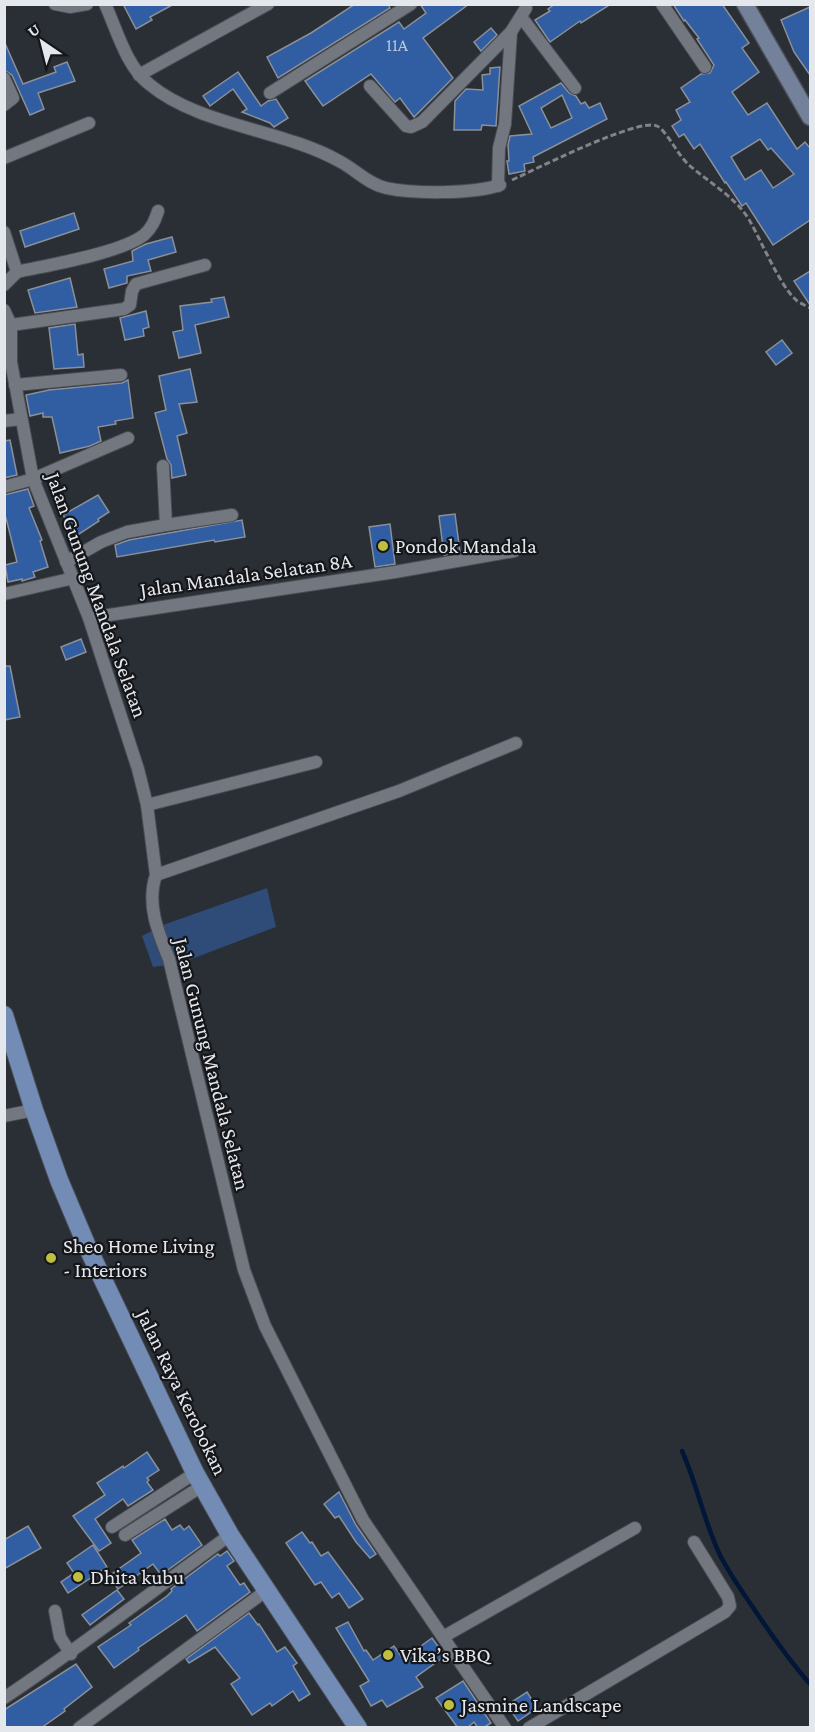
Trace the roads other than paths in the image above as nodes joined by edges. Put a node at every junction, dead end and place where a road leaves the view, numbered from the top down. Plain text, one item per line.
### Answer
1 (55, 4) edge
2 (87, 4) edge
3 (105, 4) edge
4 (268, 4) edge
5 (411, 4) edge
6 (663, 4) edge
7 (745, 4) edge
8 (524, 9) edge
9 (511, 33) junction
10 (705, 67) dead end
11 (139, 75) junction
12 (4, 78) edge
13 (370, 86) dead end
14 (575, 88) dead end
15 (270, 93) dead end
16 (4, 105) edge
17 (810, 117) edge
18 (89, 123) dead end
19 (4, 158) edge
20 (158, 211) dead end
21 (4, 232) edge
22 (205, 265) dead end
23 (17, 272) junction
24 (4, 285) edge
25 (4, 310) edge
26 (11, 325) junction
27 (8, 362) edge
28 (121, 375) dead end
29 (15, 384) junction
30 (21, 419) junction
31 (4, 421) edge
32 (128, 438) dead end
33 (163, 466) dead end
34 (33, 479) junction
35 (4, 487) edge
36 (232, 515) dead end
37 (166, 525) junction
38 (514, 551) dead end
39 (66, 562) junction
40 (74, 578) junction
41 (4, 594) edge
42 (89, 618) junction
43 (516, 743) dead end
44 (316, 762) dead end
45 (147, 805) junction
46 (156, 875) junction
47 (4, 1016) edge
48 (34, 1110) junction
49 (4, 1116) edge
50 (198, 1480) junction
51 (112, 1527) dead end
52 (635, 1528) dead end
53 (125, 1535) dead end
54 (230, 1535) junction
55 (694, 1542) dead end
56 (267, 1590) junction
57 (55, 1611) dead end
58 (443, 1637) junction
59 (71, 1654) junction
60 (4, 1698) edge
61 (79, 1728) edge
62 (358, 1728) edge
63 (505, 1728) edge
64 (529, 1728) edge

1 - 2 street
3 - 11 street
4 - 11 street
5 - 15 street
6 - 10 street
7 - 17 street
8 - 9 street
8 - 14 street
9 - 11 street
9 - 13 street
12 - 16 street
18 - 19 street
20 - 23 street
21 - 23 street
22 - 26 street
23 - 24 street
25 - 26 street
26 - 27 street, Jalan Gunung Mandala Selatan
27 - 29 street, Jalan Gunung Mandala Selatan
28 - 29 street
29 - 30 street, Jalan Gunung Mandala Selatan
30 - 31 street
30 - 34 street, Jalan Gunung Mandala Selatan
32 - 34 street
33 - 37 street
34 - 35 street
34 - 39 street, Jalan Gunung Mandala Selatan
36 - 37 street
37 - 39 street
38 - 42 street, Jalan Mandala Selatan 8A
39 - 40 street, Jalan Gunung Mandala Selatan
40 - 41 street
40 - 42 street, Jalan Gunung Mandala Selatan
42 - 45 street, Jalan Gunung Mandala Selatan
43 - 46 street
44 - 45 street
45 - 46 street, Jalan Gunung Mandala Selatan
46 - 58 street, Jalan Gunung Mandala Selatan
47 - 48 main road, Jalan Raya Kerobokan
48 - 49 street
48 - 50 main road, Jalan Raya Kerobokan
50 - 51 street
50 - 53 street
50 - 54 main road, Jalan Raya Kerobokan
52 - 58 street
54 - 56 main road, Jalan Raya Kerobokan
54 - 59 street
55 - 64 street
56 - 61 street
56 - 62 main road, Jalan Raya Kerobokan
57 - 59 street
58 - 63 street, Jalan Gunung Mandala Selatan
59 - 60 street

